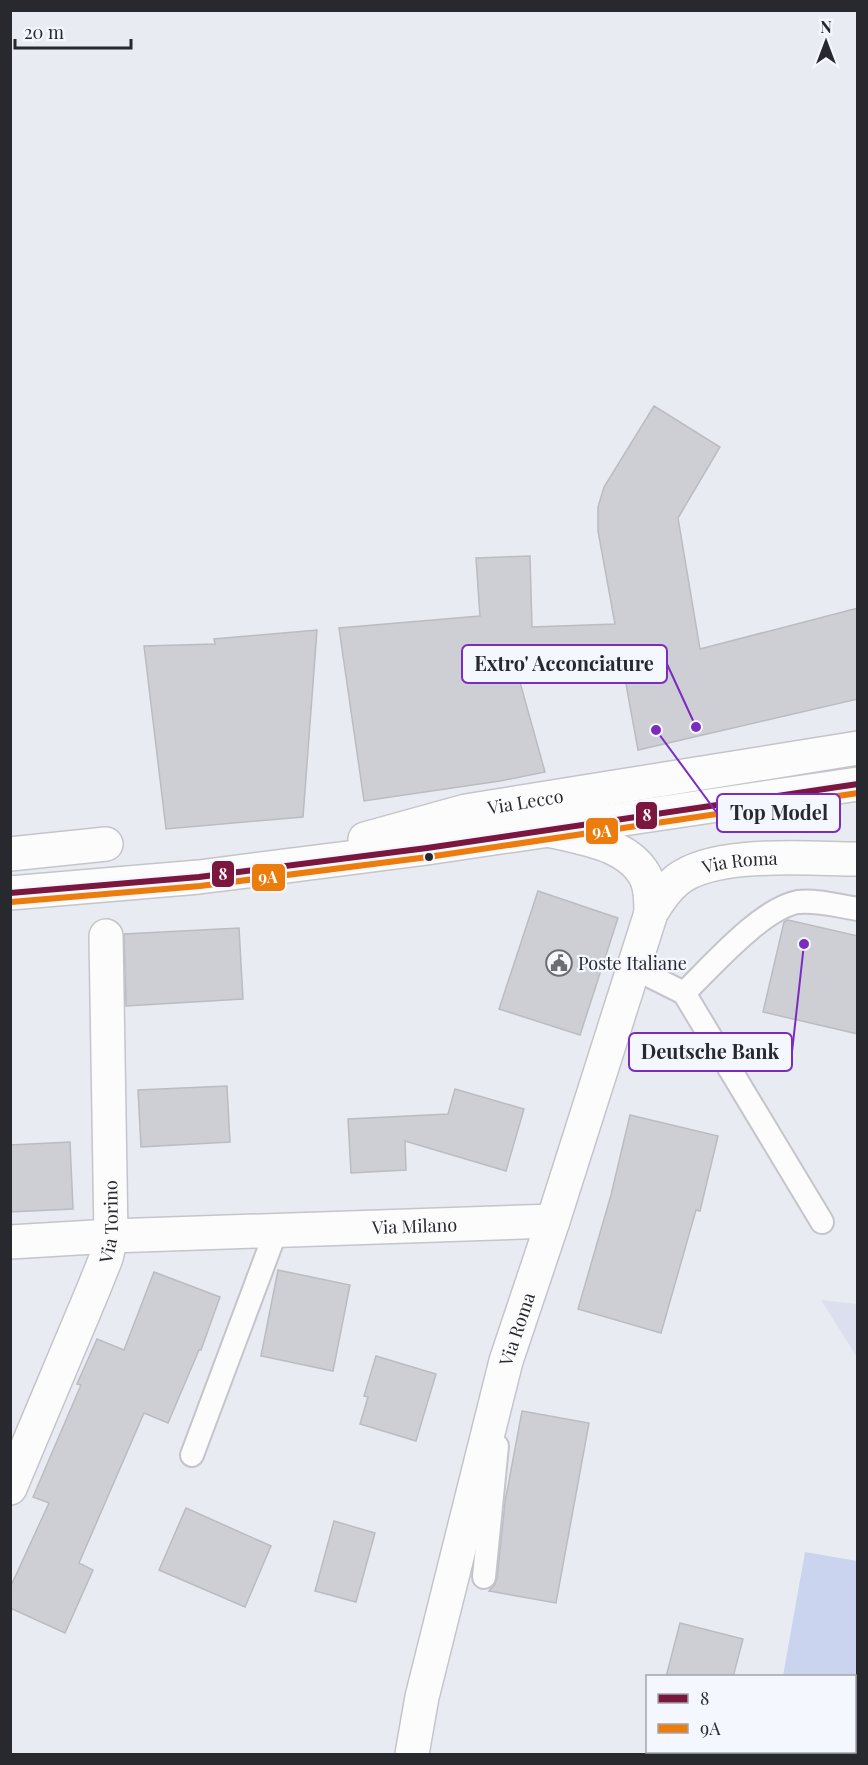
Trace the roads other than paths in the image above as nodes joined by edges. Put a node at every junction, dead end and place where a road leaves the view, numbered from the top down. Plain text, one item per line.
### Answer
1 (858, 748) edge
2 (858, 784) edge
3 (547, 830) junction
4 (106, 844) dead end
5 (10, 854) edge
6 (854, 857) edge
7 (199, 877) junction
8 (10, 893) edge
9 (858, 909) edge
10 (651, 913) junction
11 (106, 936) dead end
12 (634, 968) junction
13 (684, 993) junction
14 (553, 1221) junction
15 (822, 1221) dead end
16 (276, 1231) junction
17 (111, 1236) junction
18 (10, 1242) edge
19 (506, 1361) junction
20 (192, 1455) dead end
21 (10, 1488) edge
22 (484, 1577) dead end
23 (412, 1755) edge

1 - 7 street, Via Lecco
2 - 3 street, Via Lecco
3 - 7 street, Via Lecco
3 - 10 street, Via Roma
4 - 5 street
6 - 10 street, Via Roma
7 - 8 street, Via Lecco
9 - 13 lane
10 - 12 street, Via Roma
11 - 17 street, Via Torino
12 - 13 lane
12 - 14 street, Via Roma
13 - 15 lane
14 - 16 street, Via Milano
14 - 19 street, Via Roma
16 - 17 street, Via Milano
16 - 20 lane
17 - 18 street, Via Milano
17 - 21 street, Via Torino
19 - 22 lane
19 - 23 street, Via Roma

